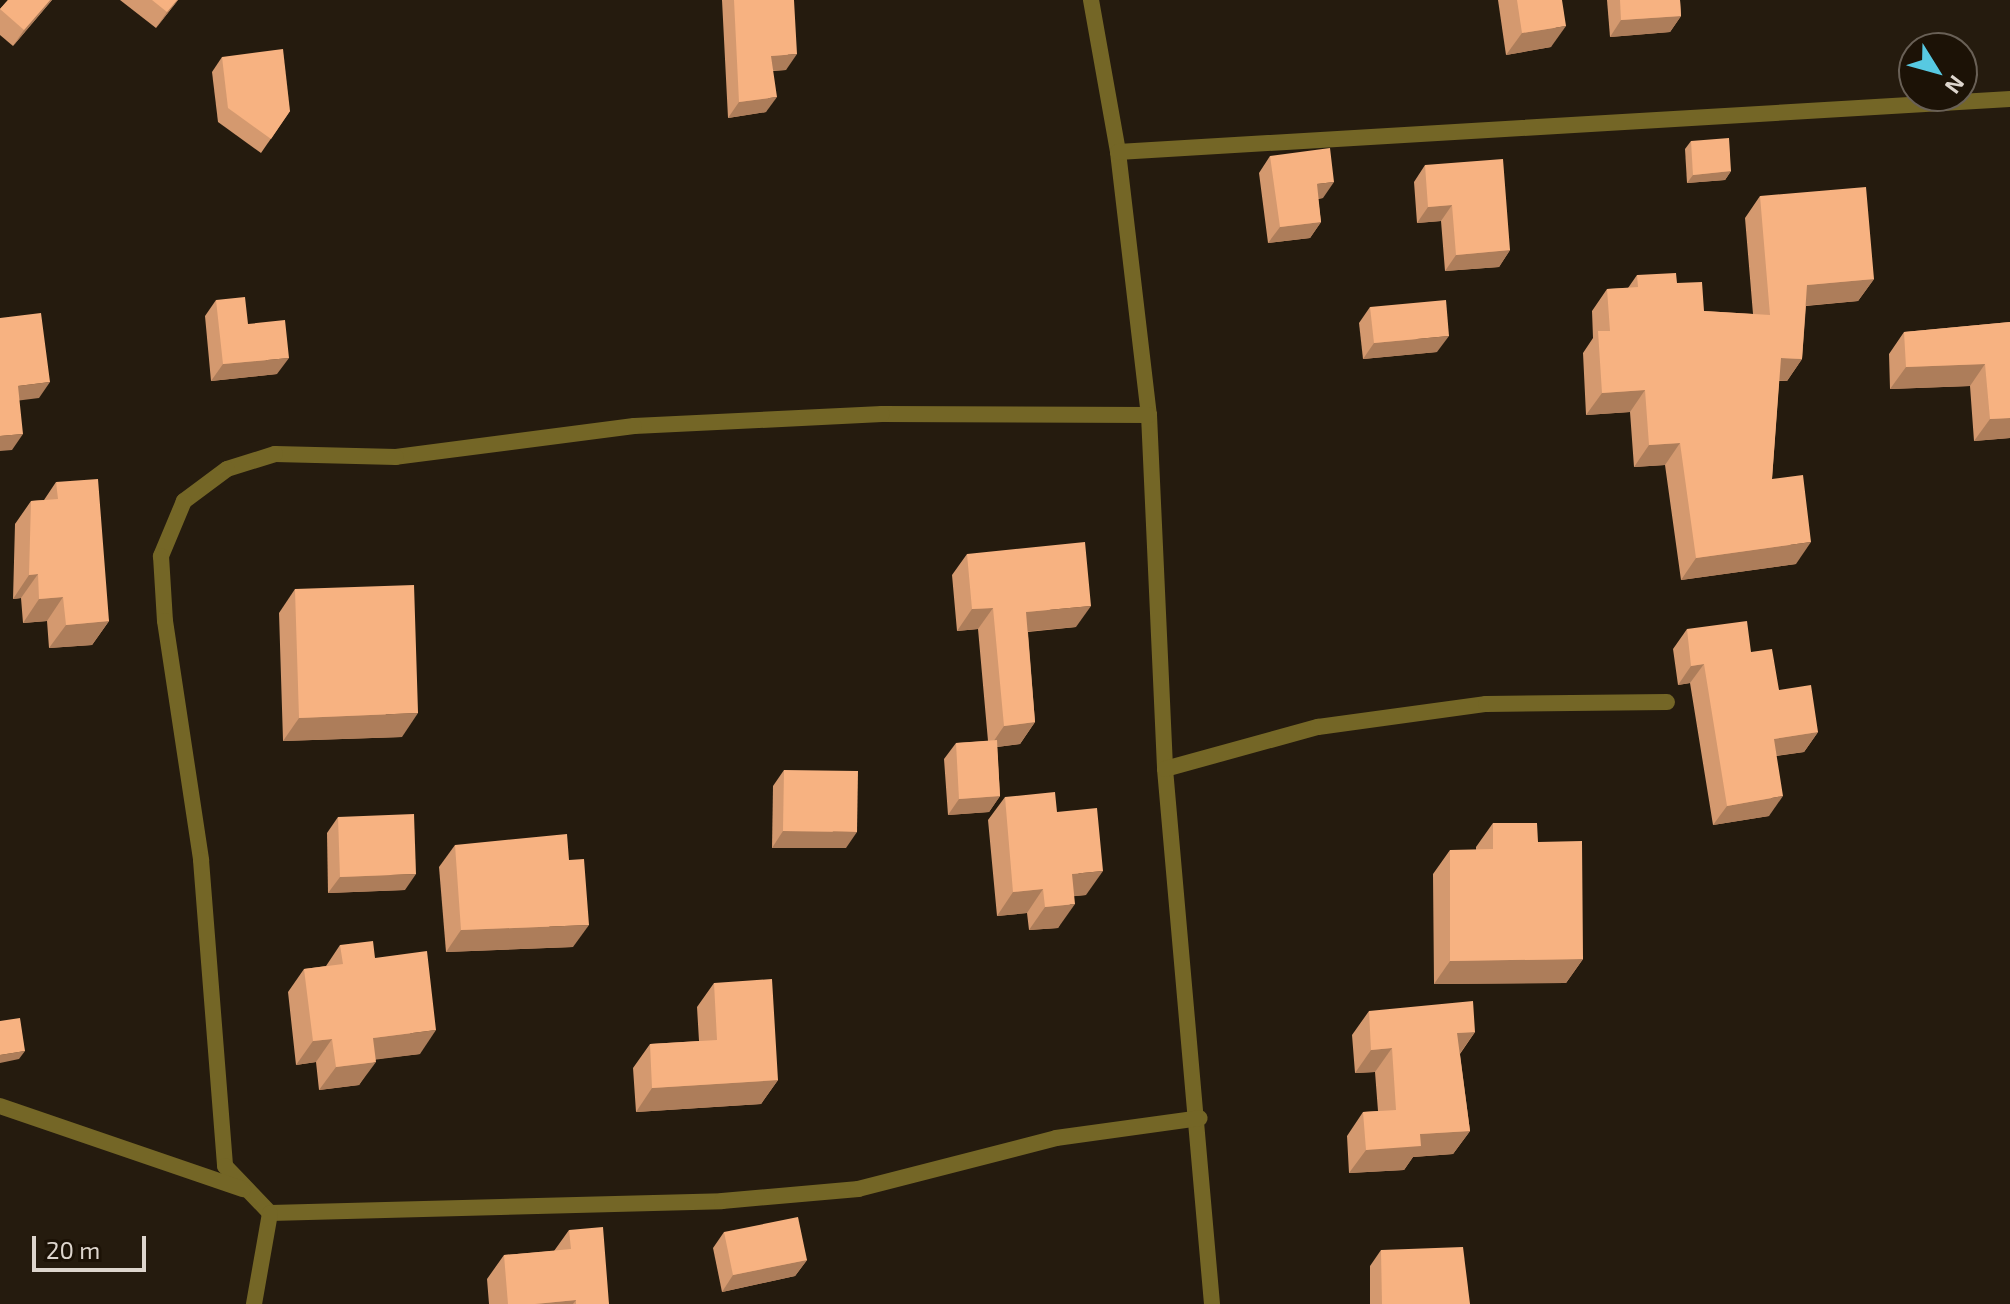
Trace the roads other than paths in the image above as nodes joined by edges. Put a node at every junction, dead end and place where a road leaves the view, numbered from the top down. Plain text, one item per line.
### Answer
1 (1091, 0) edge
2 (2010, 99) edge
3 (1118, 152) junction
4 (1149, 415) junction
5 (1667, 702) dead end
6 (1165, 769) junction
7 (0, 1106) edge
8 (1200, 1118) junction
9 (244, 1190) junction
10 (270, 1213) junction
11 (254, 1304) edge
12 (1212, 1304) edge

1 - 3 street
2 - 3 street
3 - 4 street
4 - 6 street
4 - 9 street
5 - 6 street
6 - 8 street
7 - 9 street
8 - 10 street
8 - 12 street
9 - 10 street
10 - 11 street

